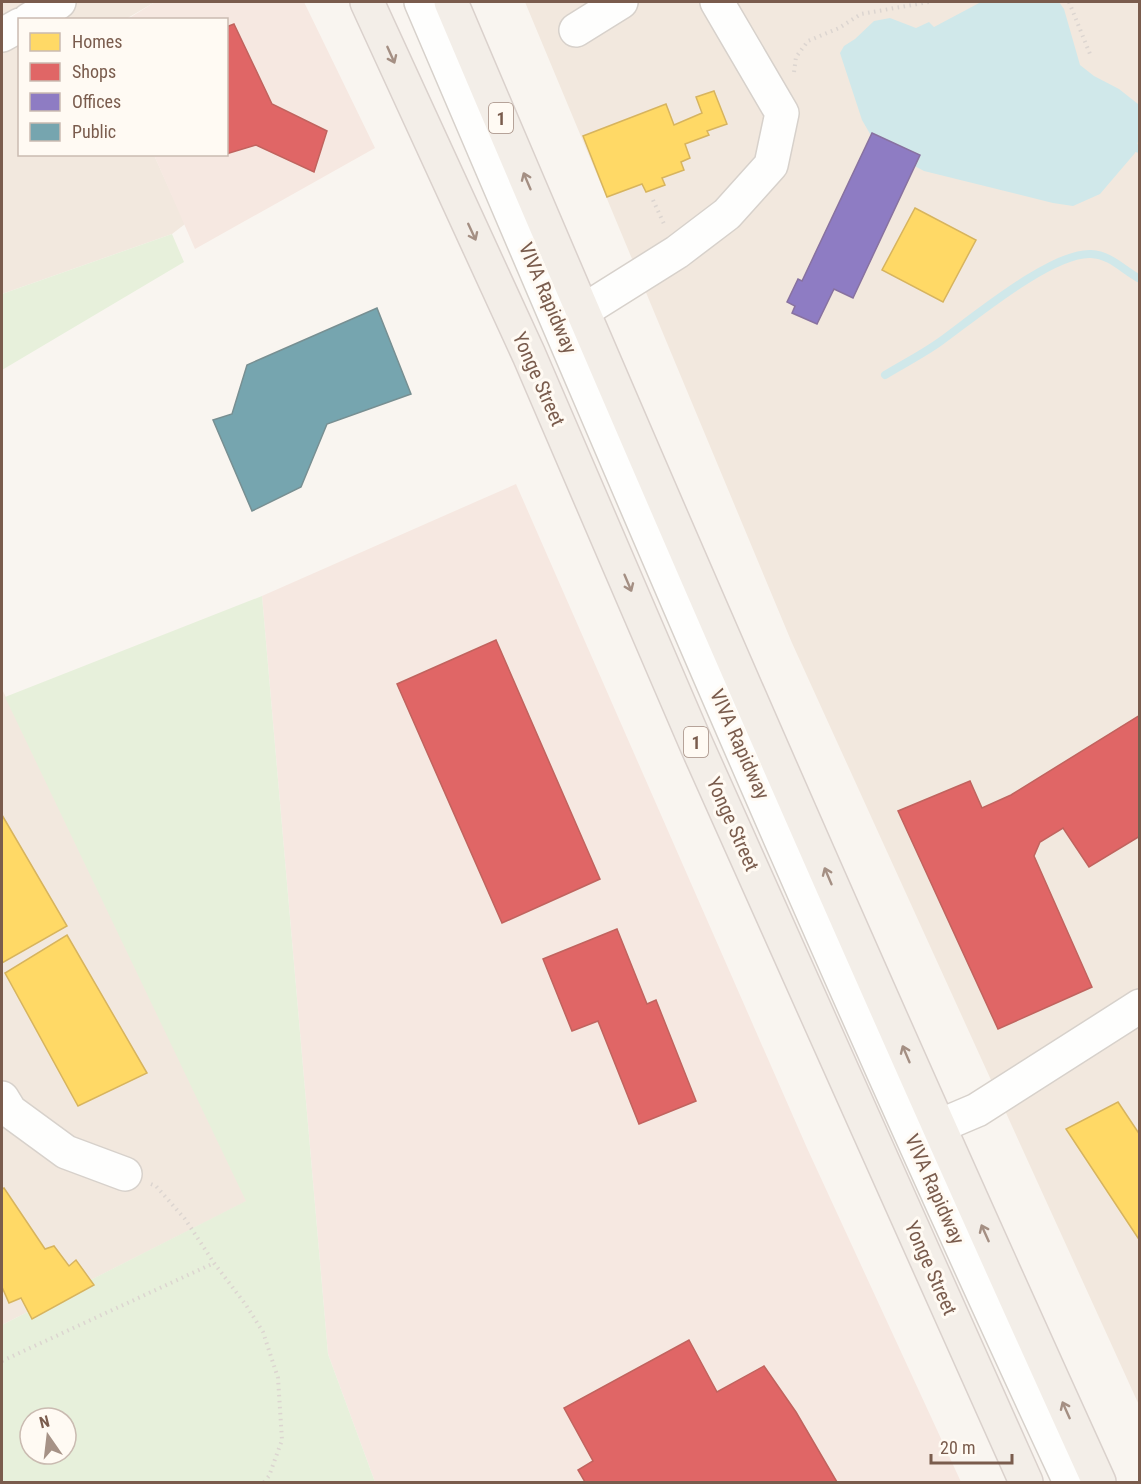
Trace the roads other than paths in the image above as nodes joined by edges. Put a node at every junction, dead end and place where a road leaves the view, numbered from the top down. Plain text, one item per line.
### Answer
1 (59, 2) edge
2 (367, 2) edge
3 (400, 2) edge
4 (421, 2) edge
5 (451, 2) edge
6 (621, 2) edge
7 (717, 2) edge
8 (31, 18) edge
9 (18, 26) edge
10 (576, 30) dead end
11 (2, 35) edge
12 (583, 311) junction
13 (1140, 1006) edge
14 (2, 1098) edge
15 (937, 1127) junction
16 (125, 1174) road end
17 (1026, 1482) edge
18 (1046, 1482) edge
19 (1070, 1482) edge
20 (1098, 1482) edge

1 - 8 street
2 -> 17 main road, Yonge Street / 1
3 - 18 street, VIVA Rapidway
4 - 19 street, VIVA Rapidway
12 -> 5 main road, 1
6 - 10 street
7 - 12 street
9 - 11 street
15 -> 12 main road, 1
13 - 15 street
14 - 16 street
20 -> 15 main road, 1

